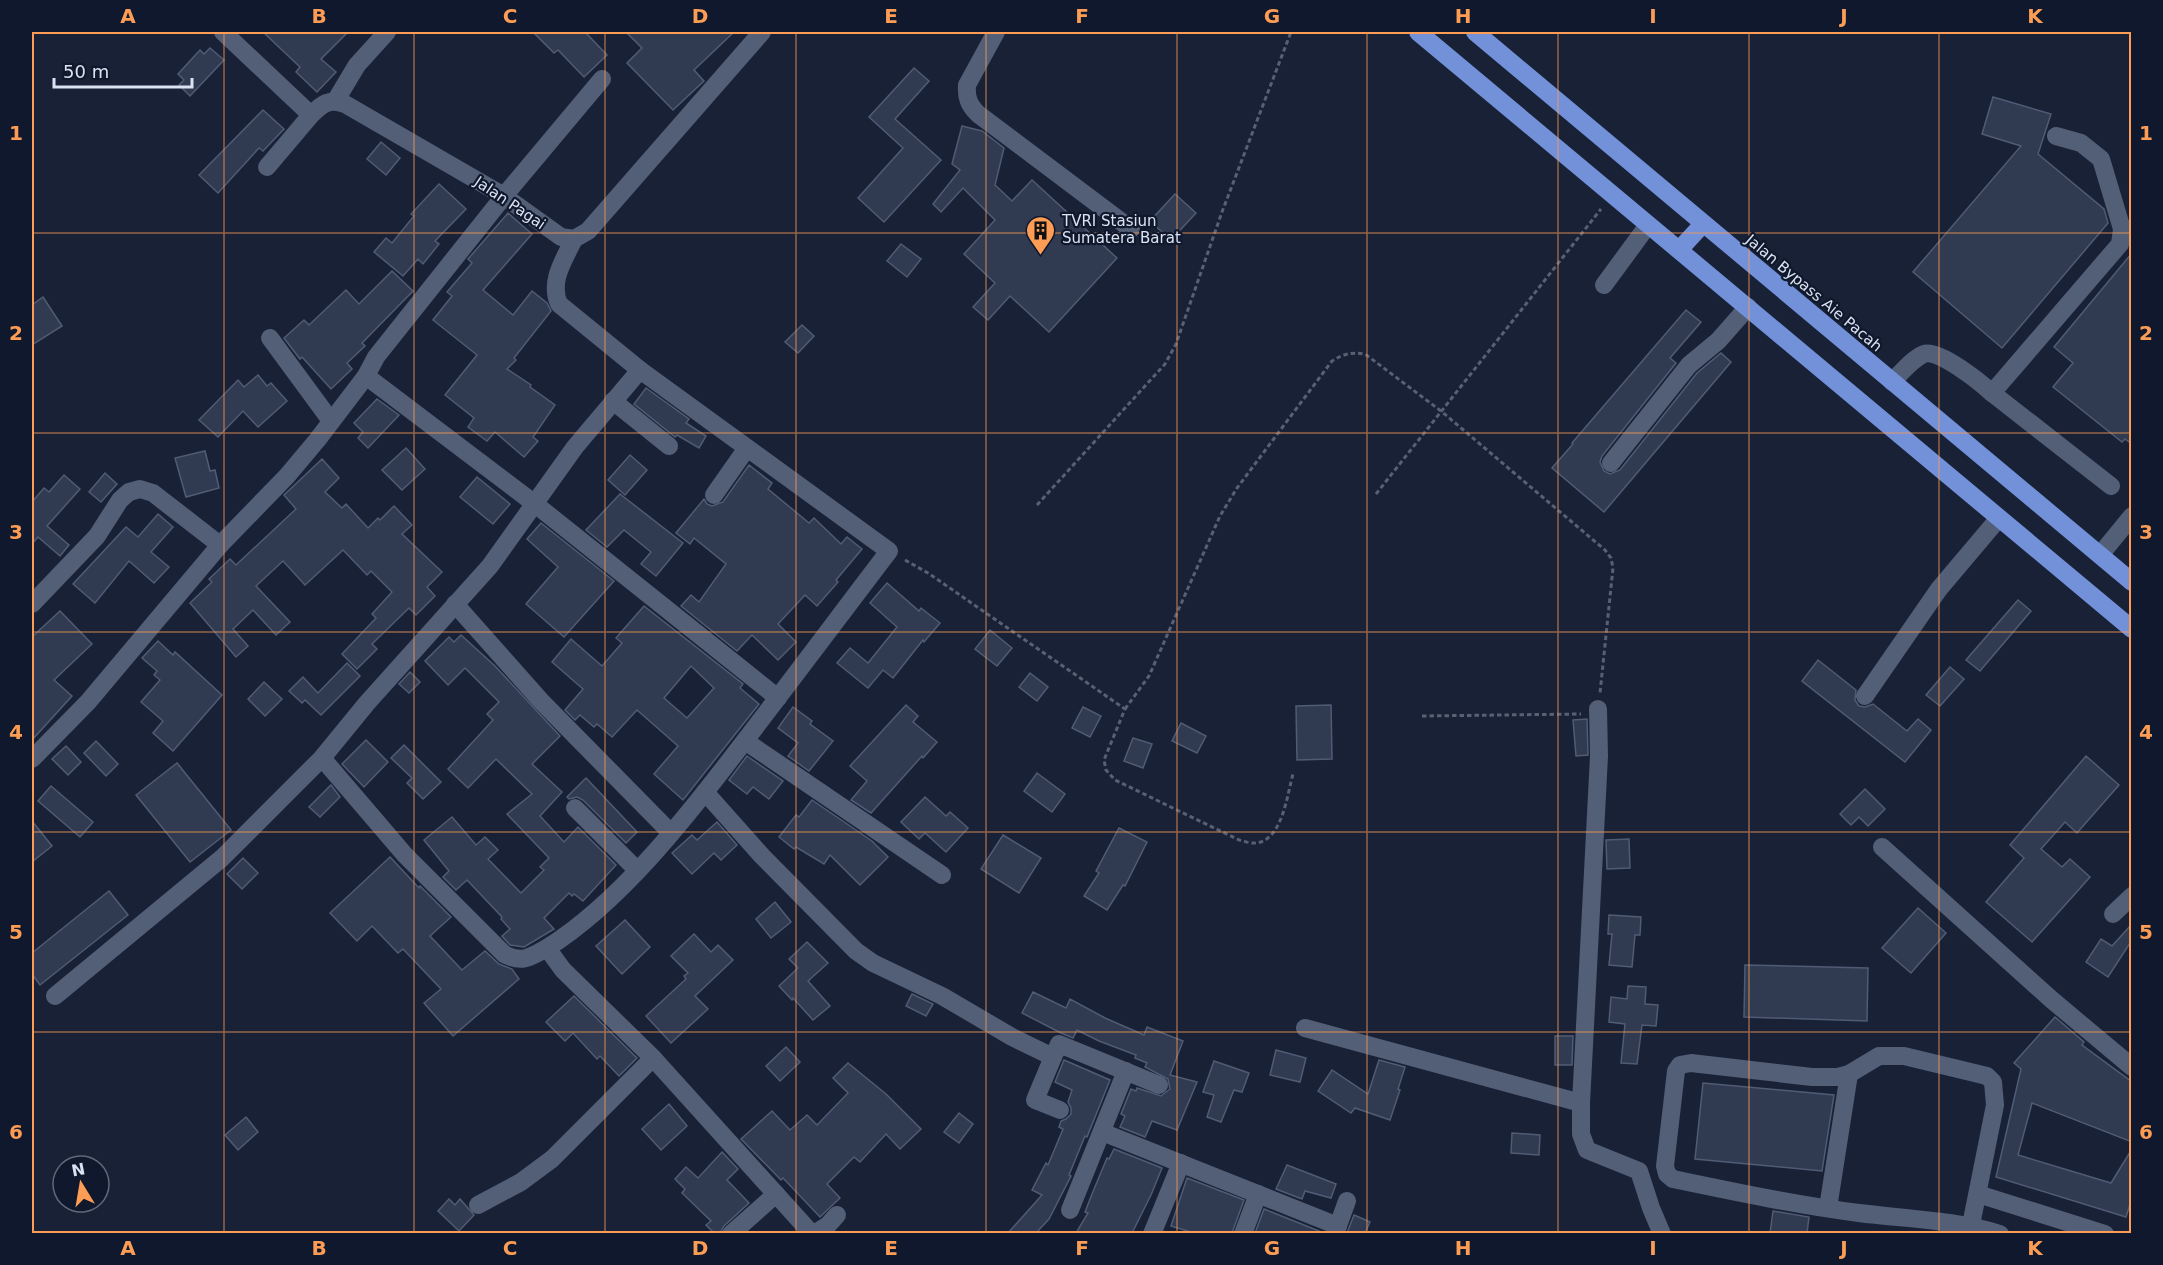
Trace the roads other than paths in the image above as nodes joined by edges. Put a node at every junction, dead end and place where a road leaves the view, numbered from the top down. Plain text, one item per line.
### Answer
1 (223, 32) edge
2 (387, 32) edge
3 (762, 32) edge
4 (996, 32) edge
5 (1418, 32) edge
6 (1474, 32) edge
7 (602, 79) dead end
8 (336, 100) junction
9 (311, 116) junction
10 (2056, 136) dead end
11 (267, 167) dead end
12 (504, 196) junction
13 (1703, 224) junction
14 (1648, 225) junction
15 (1131, 229) dead end
16 (574, 239) junction
17 (1679, 250) junction
18 (1604, 285) dead end
19 (1749, 307) junction
20 (270, 338) dead end
21 (640, 370) junction
22 (366, 376) junction
23 (1892, 382) junction
24 (1992, 393) junction
25 (613, 401) junction
26 (331, 421) junction
27 (669, 446) dead end
28 (747, 448) junction
29 (1611, 463) dead end
30 (2111, 486) dead end
31 (714, 495) dead end
32 (535, 504) junction
33 (2132, 516) edge
34 (2000, 518) junction
35 (220, 545) junction
36 (2100, 555) junction
37 (2132, 582) edge
38 (32, 604) edge
39 (455, 604) junction
40 (2132, 629) edge
41 (1865, 696) dead end
42 (778, 699) junction
43 (1598, 709) road end
44 (745, 741) junction
45 (322, 758) junction
46 (32, 759) edge
47 (705, 792) junction
48 (575, 808) dead end
49 (671, 833) junction
50 (1882, 847) dead end
51 (637, 870) junction
52 (942, 876) dead end
53 (2132, 896) edge
54 (2114, 914) dead end
55 (547, 948) junction
56 (55, 996) dead end
57 (1305, 1028) dead end
58 (653, 1058) junction
59 (1053, 1058) junction
60 (2132, 1067) edge
61 (1126, 1071) junction
62 (1849, 1074) junction
63 (1159, 1085) dead end
64 (1581, 1103) junction
65 (1060, 1110) dead end
66 (1102, 1132) junction
67 (1181, 1163) junction
68 (776, 1194) junction
69 (1258, 1194) junction
70 (1978, 1194) junction
71 (1347, 1201) dead end
72 (478, 1205) dead end
73 (1828, 1208) junction
74 (1070, 1210) dead end
75 (837, 1215) dead end
76 (1971, 1225) junction
77 (1336, 1229) edge
78 (731, 1233) edge
79 (813, 1233) edge
80 (1152, 1233) edge
81 (1243, 1233) edge
82 (1662, 1233) edge
83 (2000, 1233) edge
84 (2105, 1233) edge

1 - 9 street
2 - 8 street
3 - 16 street
4 - 15 street
5 - 14 highway
6 - 13 highway, Jalan Bypass Aie Pacah
7 - 12 street
8 - 9 street
8 - 12 street, Jalan Pagai
9 - 11 street
10 - 24 street
12 - 16 street, Jalan Pagai
12 - 22 street
13 - 17 highway
13 - 23 highway, Jalan Bypass Aie Pacah
14 - 17 highway
14 - 18 street
16 - 21 street
17 - 19 highway
19 - 29 street
19 - 34 highway
20 - 26 street
21 - 25 street
21 - 28 street
22 - 26 street
22 - 32 street
23 - 24 street
23 - 36 highway, Jalan Bypass Aie Pacah
24 - 30 street
25 - 27 street
25 - 32 street
26 - 35 street
28 - 31 street
28 - 42 street
32 - 39 street
32 - 42 street
33 - 36 street
34 - 40 highway
34 - 41 street
35 - 38 street
35 - 46 street
36 - 37 highway, Jalan Bypass Aie Pacah
39 - 45 street
39 - 49 street
42 - 44 street
43 - 64 street
44 - 47 street
44 - 52 street
45 - 55 street
45 - 56 street
47 - 49 street
47 - 59 street
48 - 51 street
49 - 51 street
50 - 60 street
51 - 55 street
53 - 54 street
55 - 58 street
57 - 64 street
58 - 68 street
58 - 72 street
59 - 61 street
59 - 65 street
61 - 63 street
61 - 66 street
62 - 70 street
62 - 73 street
62 - 73 street
64 - 82 street
66 - 67 street
66 - 74 street
67 - 69 street
67 - 80 street
68 - 78 street
68 - 79 street
69 - 77 street
69 - 81 street
70 - 76 street
70 - 84 street
71 - 77 street
73 - 76 street
75 - 79 street
76 - 83 street

